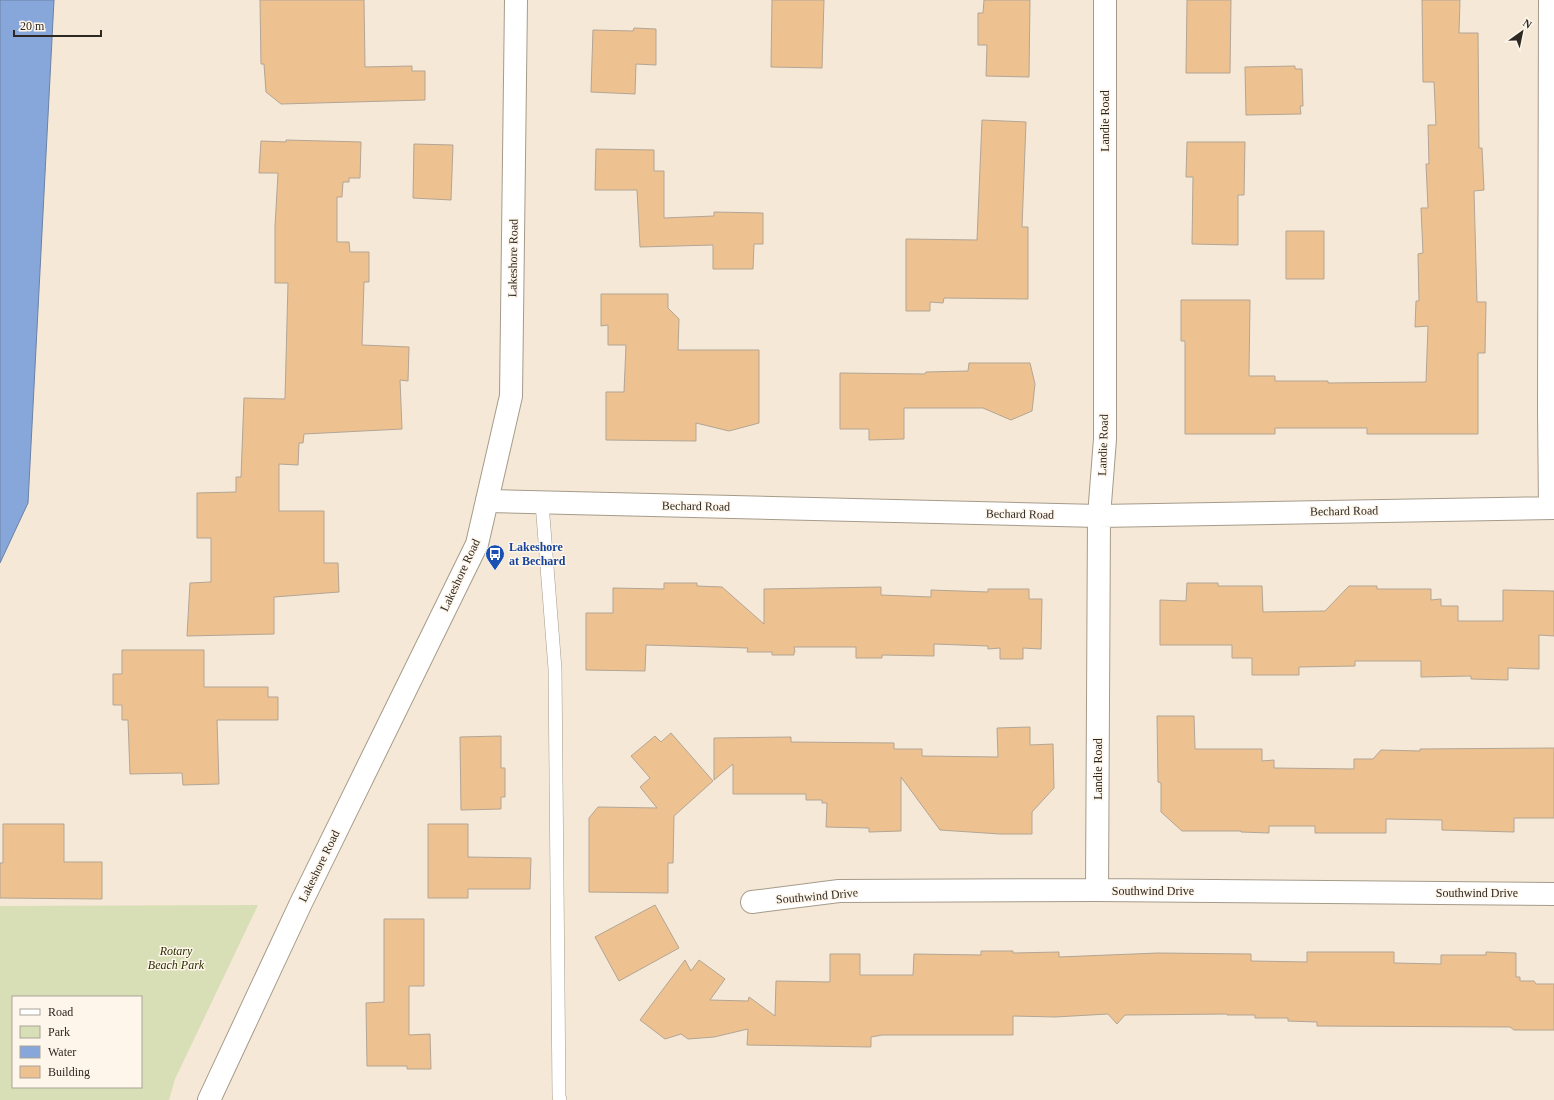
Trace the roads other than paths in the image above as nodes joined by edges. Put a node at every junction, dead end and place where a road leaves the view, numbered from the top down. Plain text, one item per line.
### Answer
1 (516, 0) edge
2 (1105, 0) edge
3 (1550, 0) edge
4 (487, 501) junction
5 (542, 503) junction
6 (1552, 508) edge
7 (1099, 516) junction
8 (1097, 890) junction
9 (1554, 894) edge
10 (752, 902) dead end
11 (209, 1100) edge
12 (560, 1100) edge

1 - 4 street, Lakeshore Road
2 - 7 street, Landie Road
3 - 6 street
4 - 5 street, Bechard Road
4 - 11 street, Lakeshore Road
5 - 7 street, Bechard Road
5 - 12 lane
6 - 7 street, Bechard Road
7 - 8 street, Landie Road
8 - 9 street, Southwind Drive
8 - 10 street, Southwind Drive

